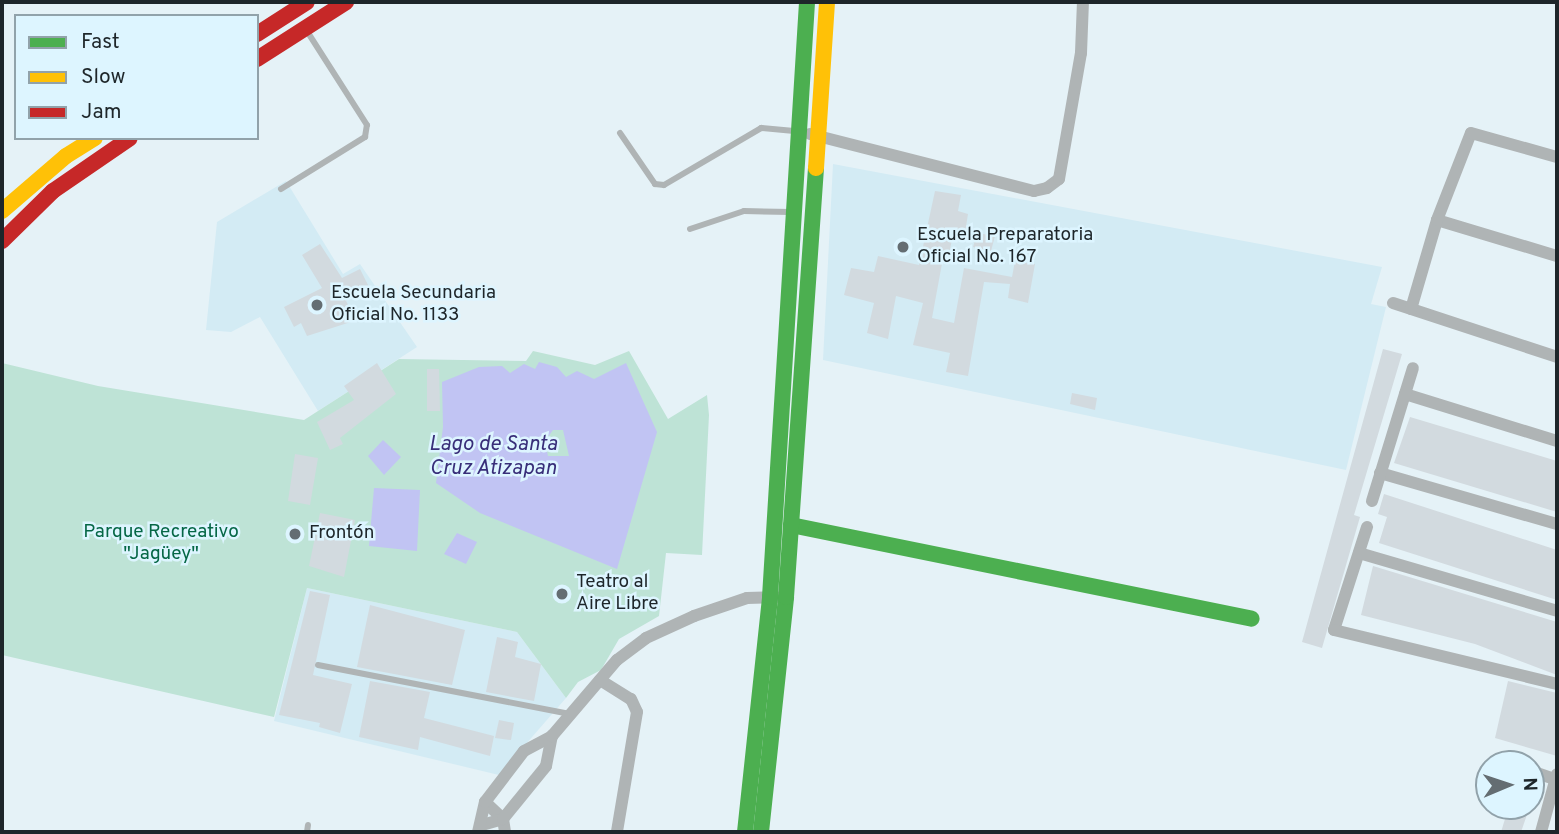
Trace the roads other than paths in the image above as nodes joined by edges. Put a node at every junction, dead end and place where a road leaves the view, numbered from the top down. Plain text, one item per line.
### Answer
1 (307, 2) edge
2 (346, 2) edge
3 (807, 2) edge
4 (827, 2) edge
5 (1083, 2) edge
6 (306, 29) junction
7 (259, 33) edge
8 (259, 58) edge
9 (799, 132) junction
10 (620, 133) dead end
11 (820, 136) junction
12 (91, 140) edge
13 (127, 140) edge
14 (1557, 157) edge
15 (281, 189) dead end
16 (2, 211) edge
17 (791, 212) junction
18 (1437, 220) junction
19 (690, 229) dead end
20 (2, 242) edge
21 (1557, 256) edge
22 (1393, 303) dead end
23 (1411, 309) junction
24 (1557, 357) edge
25 (1413, 368) dead end
26 (1405, 394) junction
27 (1557, 441) edge
28 (1380, 473) junction
29 (1372, 501) dead end
30 (1557, 524) edge
31 (791, 525) junction
32 (1367, 527) dead end
33 (1359, 553) junction
34 (778, 597) junction
35 (1557, 611) edge
36 (1252, 619) dead end
37 (318, 664) dead end
38 (600, 680) junction
39 (1557, 684) edge
40 (571, 714) junction
41 (552, 736) junction
42 (1557, 777) edge
43 (485, 802) junction
44 (504, 826) edge
45 (480, 828) edge
46 (617, 832) edge
47 (745, 832) edge
48 (761, 832) edge
49 (1541, 832) edge

1 - 7 main road
2 - 6 main road
3 - 9 main road
4 - 11 main road
5 - 11 street
6 - 8 main road
6 - 15 lane
9 - 10 lane
9 - 11 street
9 - 17 main road
11 - 31 main road
12 - 16 main road
13 - 20 main road
14 - 18 street
17 - 19 lane
17 - 34 main road
18 - 21 street
18 - 23 street
22 - 23 street
23 - 24 street
25 - 26 street
26 - 27 street
26 - 28 street
28 - 29 street
28 - 30 street
31 - 34 main road
31 - 36 main road
32 - 33 street
33 - 35 street
33 - 39 street
34 - 38 street
34 - 47 main road
34 - 48 main road
37 - 40 lane
38 - 40 street
38 - 46 street
40 - 41 street
41 - 43 street
41 - 44 street
42 - 49 street
43 - 44 street
43 - 45 street
44 - 45 street

